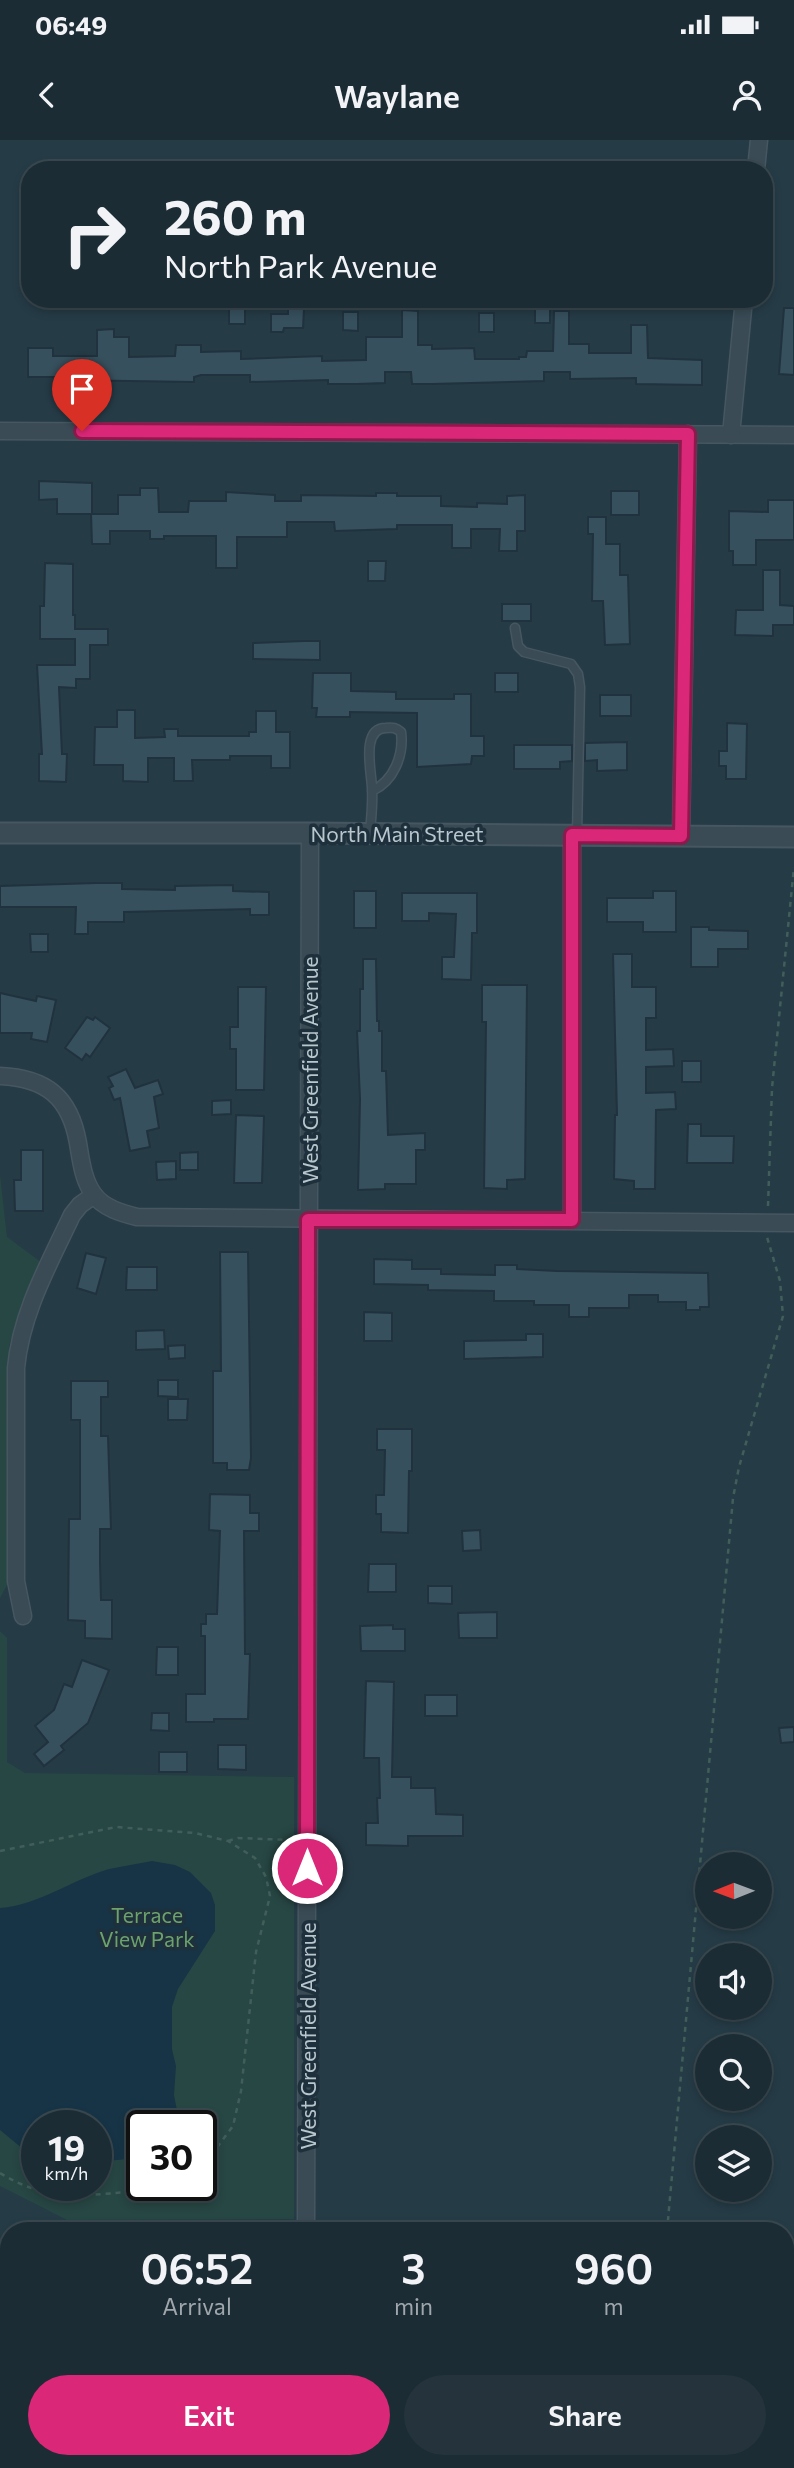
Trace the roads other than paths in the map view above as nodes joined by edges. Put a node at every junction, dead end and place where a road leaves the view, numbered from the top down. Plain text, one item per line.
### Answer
1 (759, 140) edge
2 (757, 161) edge
3 (743, 308) edge
4 (0, 431) edge
5 (688, 434) junction
6 (731, 435) junction
7 (794, 435) edge
8 (515, 628) dead end
9 (372, 791) junction
10 (0, 833) edge
11 (310, 833) junction
12 (370, 833) junction
13 (575, 835) junction
14 (681, 836) junction
15 (794, 837) edge
16 (0, 1076) edge
17 (94, 1195) junction
18 (308, 1220) junction
19 (572, 1220) junction
20 (794, 1223) edge
21 (23, 1616) dead end
22 (306, 2222) edge

1 - 2 street
3 - 6 street
4 - 5 street
5 - 6 street
5 - 14 street
6 - 7 street
8 - 13 lane
9 - 9 lane
9 - 12 lane
10 - 11 street, North Main Street
11 - 12 street, North Main Street
11 - 18 street, West Greenfield Avenue
12 - 13 street, North Main Street
13 - 14 street, North Main Street
13 - 19 street
14 - 15 street, North Main Street
16 - 17 street
17 - 18 street
17 - 21 street
18 - 19 street
18 - 22 street, West Greenfield Avenue
19 - 20 street

